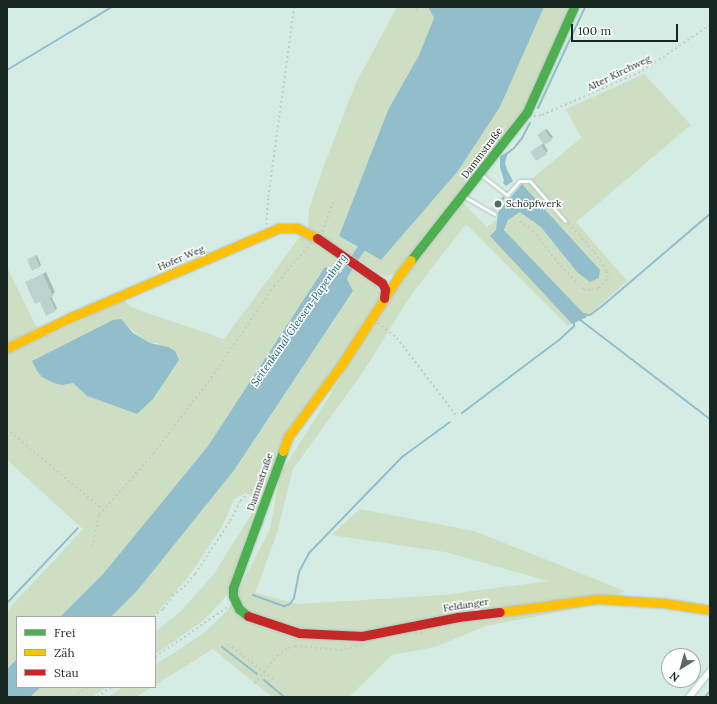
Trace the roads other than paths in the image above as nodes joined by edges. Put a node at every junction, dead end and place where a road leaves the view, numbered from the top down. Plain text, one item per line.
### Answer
1 (574, 7) edge
2 (480, 174) junction
3 (463, 196) junction
4 (495, 214) dead end
5 (565, 221) road end
6 (384, 298) junction
7 (7, 348) edge
8 (235, 603) joint
9 (710, 610) edge
10 (710, 671) edge
11 (689, 697) edge

1 - 2 street, Dammstraße
2 - 3 street, Dammstraße
2 - 5 lane
3 - 4 lane
3 - 6 street, Dammstraße
6 - 7 street, Hofer Weg
6 - 8 street, Dammstraße
8 - 9 street, Feldanger
10 - 11 street

